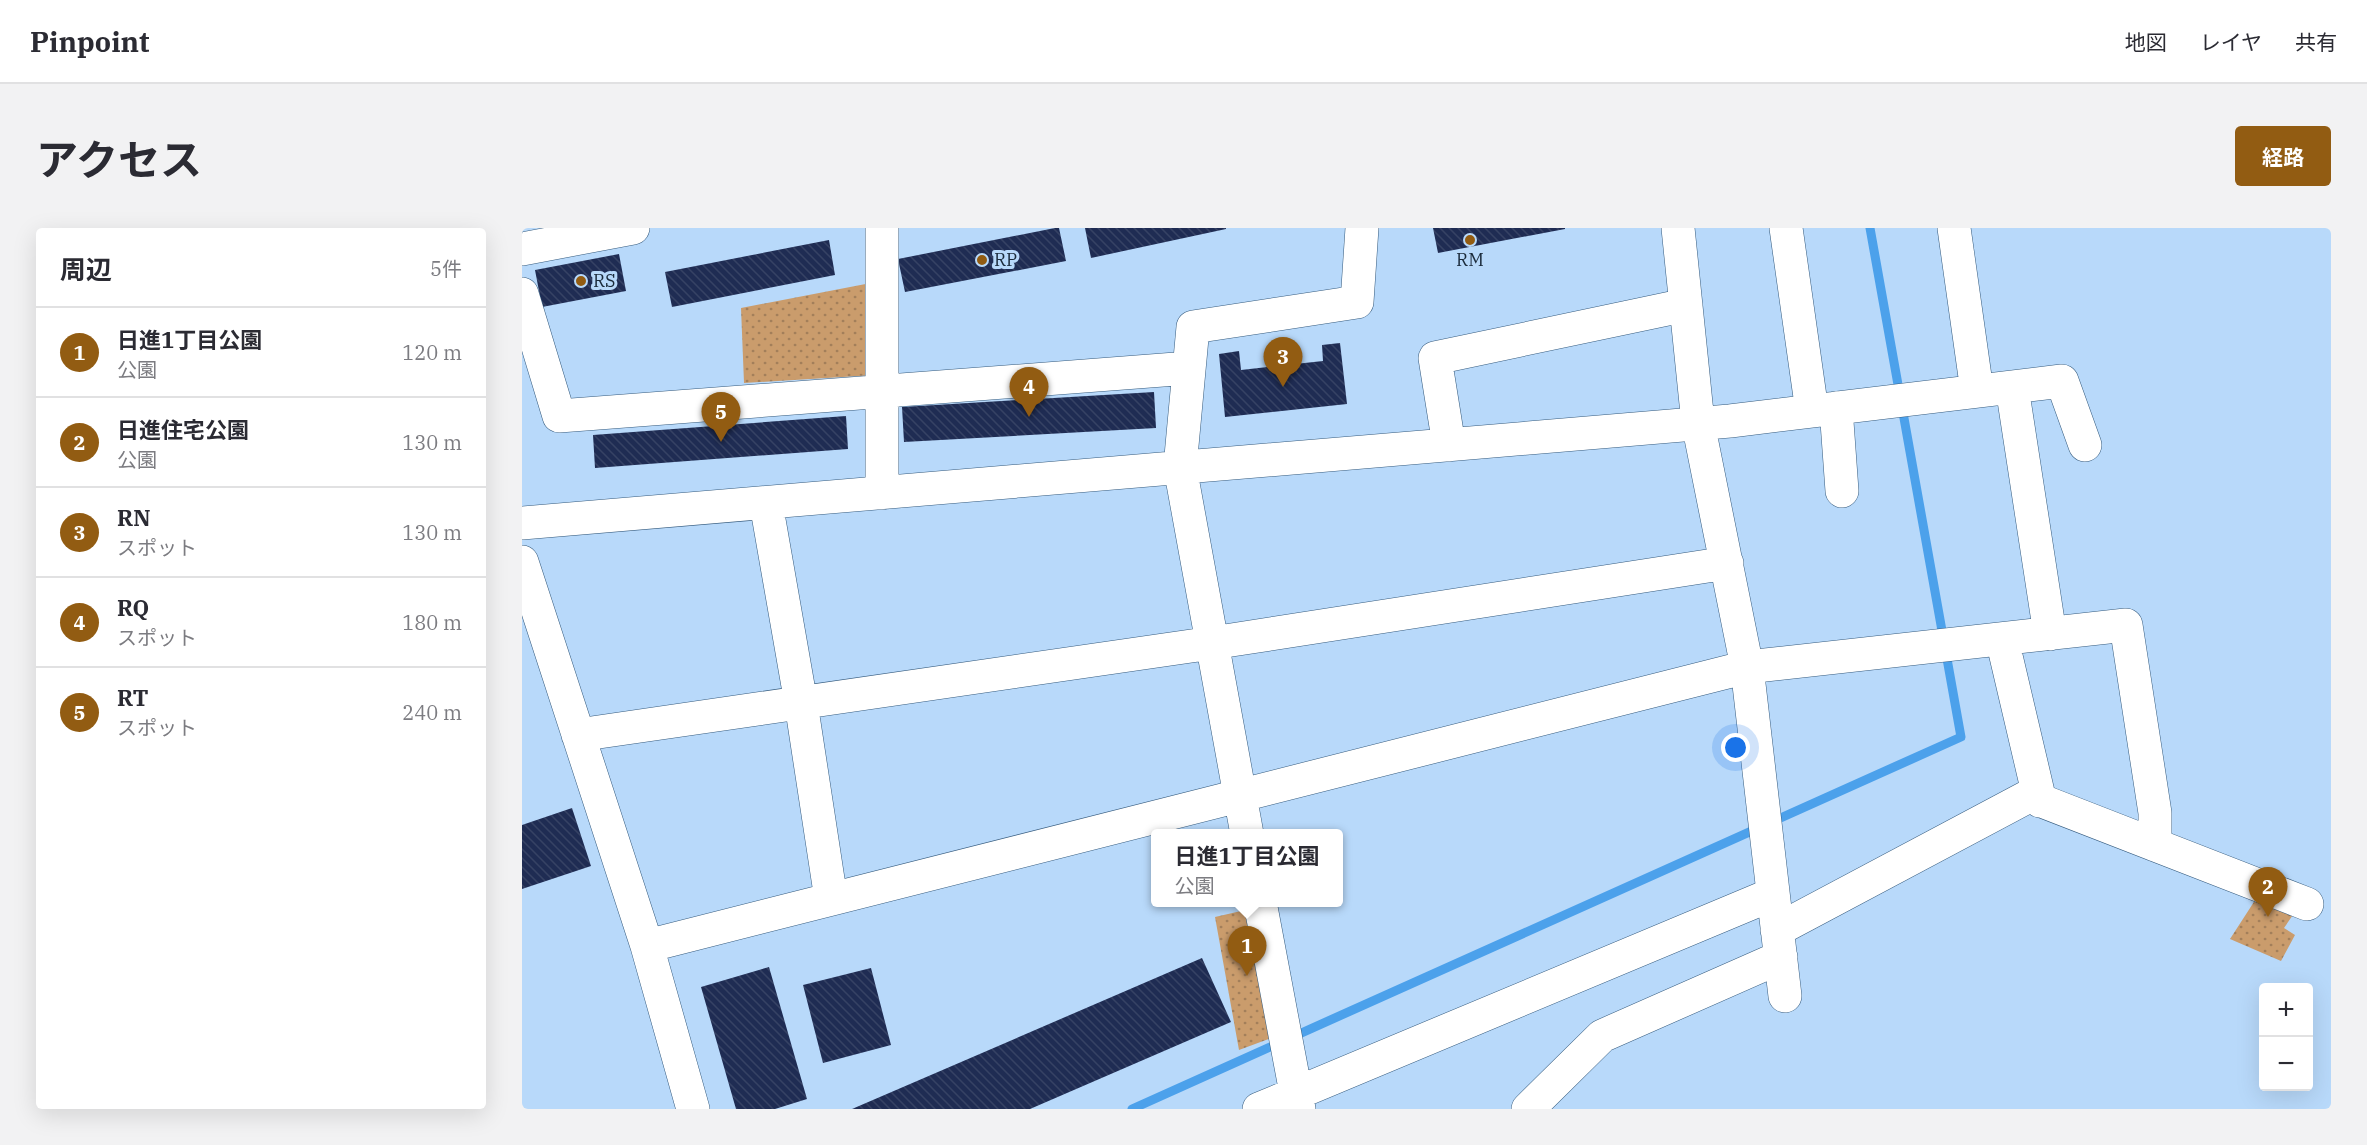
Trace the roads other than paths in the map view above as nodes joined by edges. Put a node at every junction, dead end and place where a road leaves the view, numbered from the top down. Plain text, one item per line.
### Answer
1 (882, 228) edge
2 (1362, 228) edge
3 (1678, 228) edge
4 (1786, 228) edge
5 (1954, 228) edge
6 (627, 229) edge
7 (522, 249) edge
8 (522, 294) edge
9 (1686, 305) junction
10 (1189, 368) junction
11 (2012, 387) junction
12 (882, 391) junction
13 (1977, 391) junction
14 (1824, 410) junction
15 (1698, 423) junction
16 (1449, 445) junction
17 (2085, 445) dead end
18 (1180, 467) junction
19 (1842, 491) dead end
20 (882, 493) junction
21 (765, 502) junction
22 (522, 523) edge
23 (522, 562) edge
24 (1726, 563) junction
25 (2050, 634) junction
26 (2002, 639) junction
27 (1212, 643) junction
28 (1747, 667) junction
29 (801, 703) junction
30 (578, 735) junction
31 (1240, 795) junction
32 (2040, 801) junction
33 (1246, 829) edge
34 (2154, 845) junction
35 (1773, 894) junction
36 (831, 899) junction
37 (2307, 904) dead end
38 (1261, 907) edge
39 (1779, 944) junction
40 (647, 946) junction
41 (1785, 996) dead end
42 (1297, 1101) edge
43 (693, 1109) edge
44 (1259, 1109) edge
45 (1528, 1109) edge

1 - 12 street
2 - 10 street
3 - 9 street
4 - 14 street
5 - 13 street
6 - 7 street
8 - 12 street
9 - 15 street
9 - 16 street
10 - 12 street
10 - 18 street
11 - 13 street
11 - 17 street
11 - 25 street
12 - 20 street
13 - 14 street
14 - 15 street
14 - 19 street
15 - 16 street
15 - 24 street
16 - 18 street
18 - 20 street
18 - 27 street
20 - 21 street
21 - 22 street
21 - 29 street
23 - 30 street
24 - 27 street
24 - 28 street
25 - 26 street
25 - 34 street
26 - 28 street
26 - 32 street
27 - 29 street
27 - 31 street
28 - 31 street
28 - 35 street
29 - 30 street
29 - 36 street
30 - 40 street
31 - 33 street
31 - 36 street
32 - 34 street
32 - 39 street
34 - 37 street
35 - 39 street
35 - 42 street
36 - 40 street
38 - 42 street
39 - 41 street
39 - 45 street
40 - 43 street
42 - 44 street

